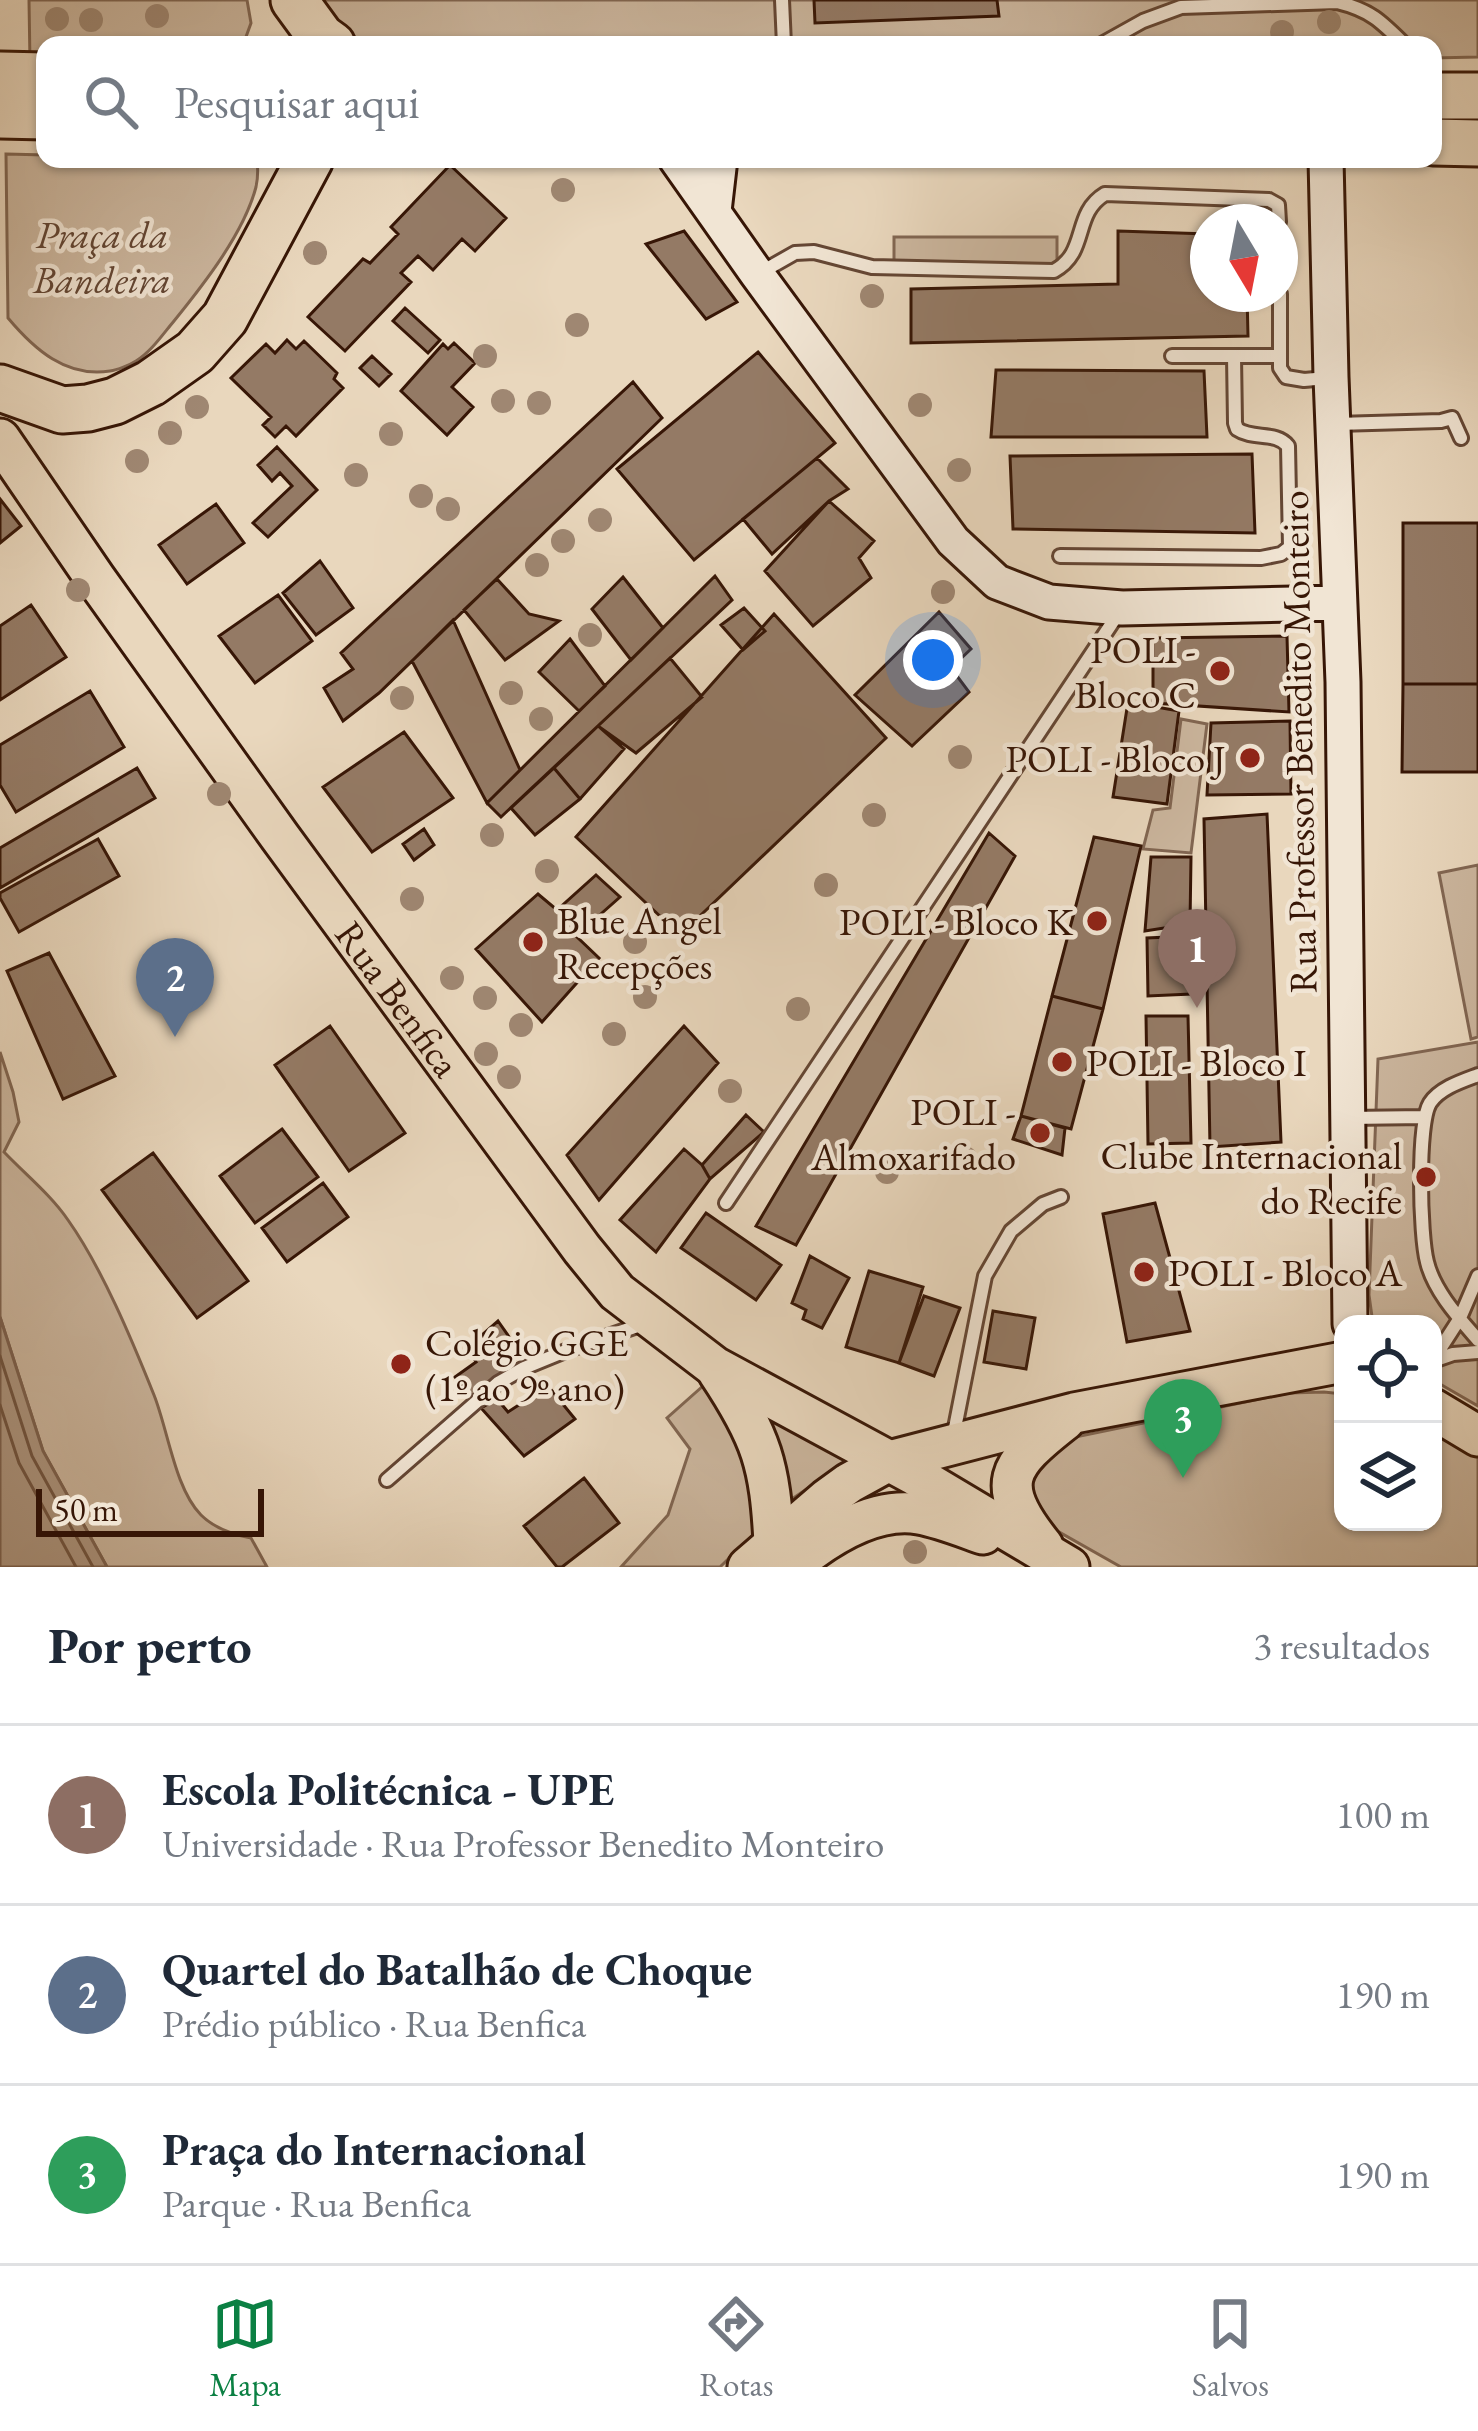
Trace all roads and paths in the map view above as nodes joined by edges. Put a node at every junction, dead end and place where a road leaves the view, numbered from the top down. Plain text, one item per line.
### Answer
1 (294, 0) edge
2 (782, 0) edge
3 (320, 36) edge
4 (784, 36) edge
5 (1116, 36) edge
6 (1396, 36) edge
7 (0, 75) edge
8 (36, 76) edge
9 (0, 115) edge
10 (36, 116) edge
11 (1442, 142) edge
12 (1478, 143) edge
13 (305, 168) edge
14 (683, 168) edge
15 (719, 168) edge
16 (1326, 168) edge
17 (1276, 204) edge
18 (714, 211) junction
19 (758, 274) junction
20 (1280, 312) edge
21 (1172, 356) dead end
22 (1234, 356) junction
23 (1280, 356) junction
24 (1330, 377) junction
25 (0, 388) edge
26 (1332, 424) junction
27 (1461, 438) dead end
28 (0, 439) edge
29 (1060, 556) dead end
30 (1339, 603) junction
31 (1122, 608) junction
32 (1478, 1075) edge
33 (1425, 1117) junction
34 (1348, 1118) junction
35 (1061, 1197) dead end
36 (726, 1203) dead end
37 (1478, 1276) edge
38 (1349, 1315) edge
39 (1460, 1318) junction
40 (652, 1320) junction
41 (1478, 1340) edge
42 (1442, 1346) edge
43 (1478, 1352) edge
44 (1442, 1357) edge
45 (1334, 1364) edge
46 (715, 1367) junction
47 (1074, 1413) junction
48 (1442, 1414) edge
49 (1478, 1436) edge
50 (952, 1445) junction
51 (889, 1461) junction
52 (387, 1480) dead end
53 (771, 1559) edge
54 (1061, 1563) edge

1 - 3 highway
2 - 4 lane
5 - 6 lane
7 - 8 highway
9 - 10 highway
11 - 12 highway
13 - 25 highway
14 - 18 street
15 - 18 street
16 - 24 street, Rua Professor Benedito Monteiro
17 - 19 lane
18 - 19 street
19 - 31 street
20 - 23 lane
21 - 22 lane
22 - 23 lane
22 - 29 lane
23 - 24 lane
24 - 26 street, Rua Professor Benedito Monteiro
26 - 27 lane
26 - 30 street, Rua Professor Benedito Monteiro
28 - 40 main road, Rua Benfica
30 - 31 street
30 - 34 street, Rua Professor Benedito Monteiro
31 - 36 lane
32 - 33 lane
33 - 34 lane
33 - 39 lane
34 - 38 street, Rua Professor Benedito Monteiro
35 - 50 lane
37 - 39 lane
39 - 41 lane
39 - 42 lane
40 - 46 main road, Rua Benfica
40 - 52 lane
43 - 44 lane
45 - 47 main road
46 - 51 main road, Rua Benfica
46 - 53 main road
47 - 50 main road
47 - 54 main road
48 - 49 main road
50 - 51 main road
51 - 53 main road
51 - 54 main road, Rua Benfica
53 - 54 main road

